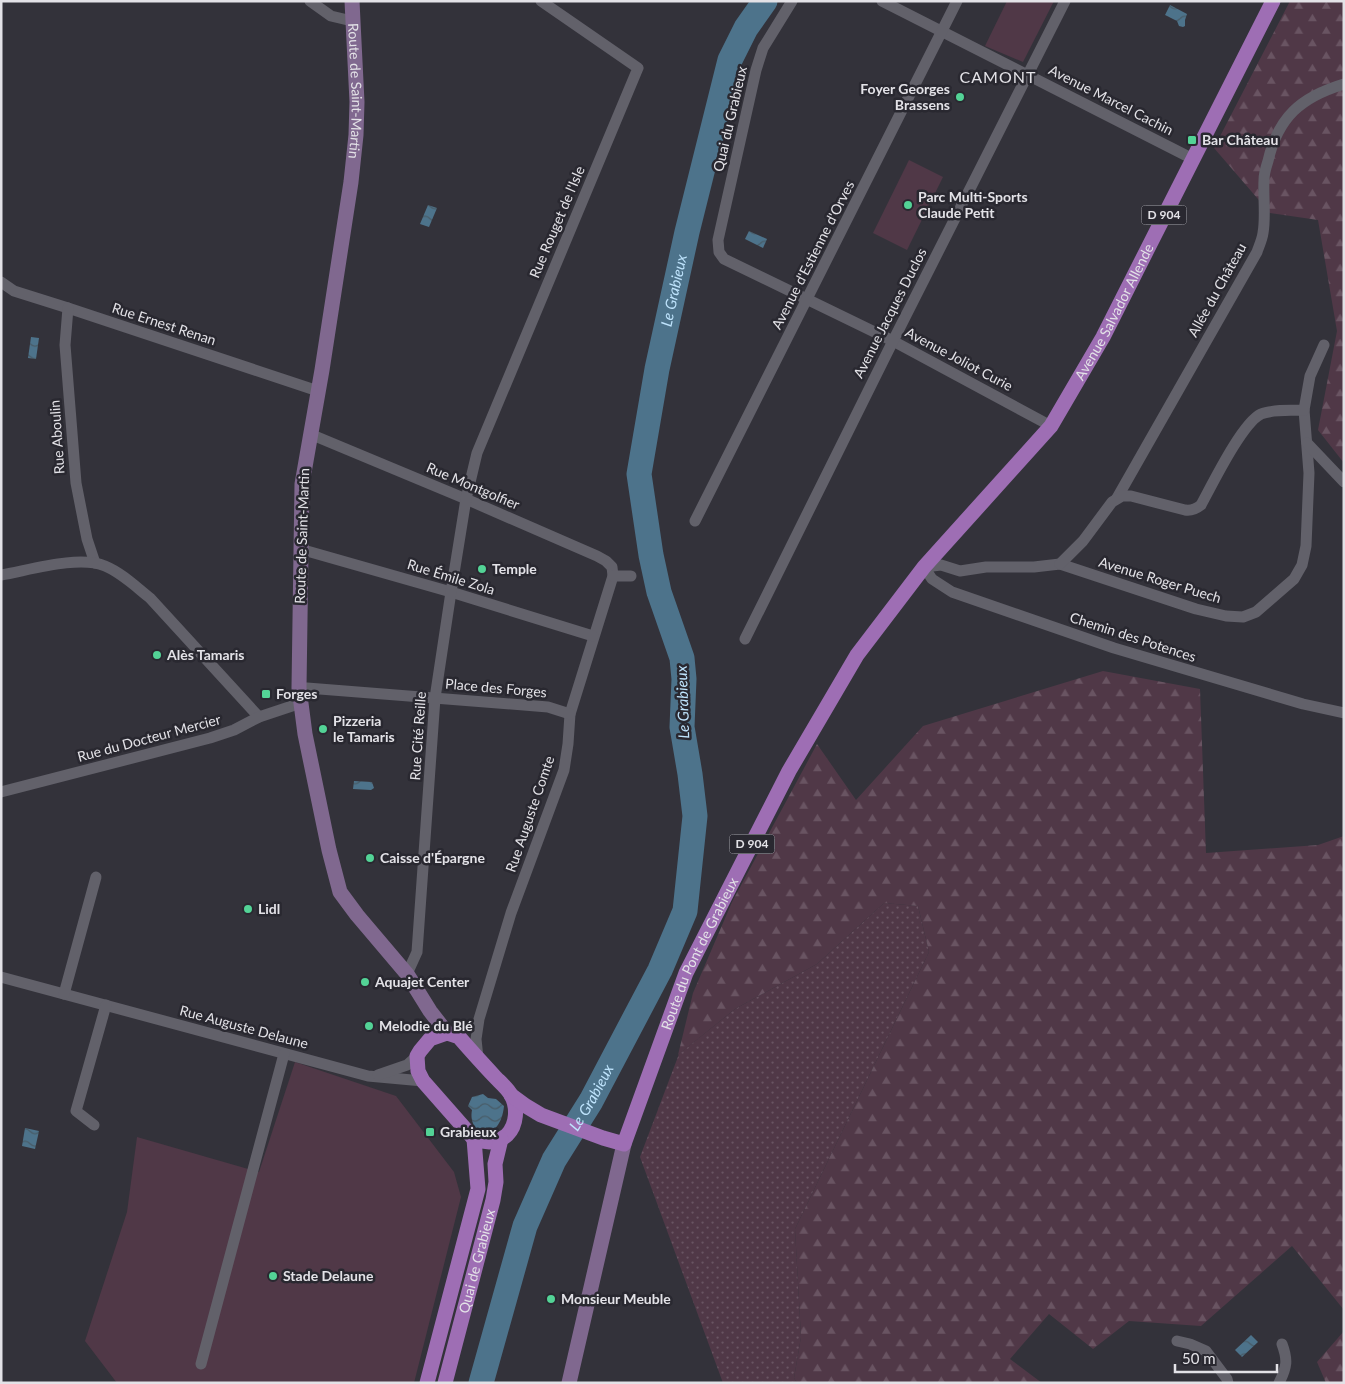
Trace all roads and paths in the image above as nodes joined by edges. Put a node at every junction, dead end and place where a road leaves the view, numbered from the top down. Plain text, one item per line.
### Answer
1 (310, 1) edge
2 (352, 1) edge
3 (541, 1) edge
4 (792, 1) edge
5 (882, 1) edge
6 (957, 1) edge
7 (1065, 1) edge
8 (1273, 1) edge
9 (352, 21) junction
10 (942, 31) junction
11 (1027, 74) junction
12 (1344, 84) edge
13 (1193, 159) junction
14 (719, 252) joint
15 (1, 282) edge
16 (808, 299) junction
17 (68, 308) junction
18 (893, 341) junction
19 (1324, 345) dead end
20 (318, 391) junction
21 (1304, 410) junction
22 (1051, 426) junction
23 (310, 434) junction
24 (1307, 443) junction
25 (1344, 482) edge
26 (1117, 498) junction
27 (466, 499) junction
28 (695, 521) dead end
29 (300, 549) junction
30 (95, 563) junction
31 (1060, 564) junction
32 (924, 567) junction
33 (1, 575) edge
34 (613, 576) junction
35 (631, 576) dead end
36 (450, 592) junction
37 (593, 636) junction
38 (745, 639) dead end
39 (300, 696) junction
40 (435, 698) junction
41 (1344, 712) edge
42 (570, 714) junction
43 (259, 717) junction
44 (1, 792) edge
45 (96, 877) dead end
46 (407, 974) junction
47 (1, 977) edge
48 (64, 994) junction
49 (106, 1006) junction
50 (430, 1011) junction
51 (479, 1019) junction
52 (453, 1035) junction
53 (430, 1039) junction
54 (284, 1054) junction
55 (418, 1056) junction
56 (478, 1058) junction
57 (374, 1076) junction
58 (423, 1081) junction
59 (511, 1095) junction
60 (541, 1115) junction
61 (514, 1123) junction
62 (94, 1125) dead end
63 (474, 1139) junction
64 (501, 1139) junction
65 (624, 1144) junction
66 (1177, 1341) dead end
67 (1282, 1344) dead end
68 (201, 1364) dead end
69 (427, 1383) edge
70 (445, 1383) edge
71 (569, 1383) edge
72 (1228, 1383) edge
73 (1279, 1383) edge

1 - 9 street
2 - 9 main road, Route de Saint-Martin
3 - 27 street, Rue Rouget de l'Isle
4 - 14 street, Quai du Grabieux
5 - 10 street, Avenue Marcel Cachin
6 - 10 street, Avenue d'Estienne d'Orves
7 - 11 street, Avenue Jacques Duclos
8 - 13 main road, Avenue Salvador Allende / D 904
9 - 20 main road, Route de Saint-Martin
10 - 11 street, Avenue Marcel Cachin
10 - 16 street, Avenue d'Estienne d'Orves
11 - 13 street, Avenue Marcel Cachin
11 - 18 street, Avenue Jacques Duclos
12 - 26 street, Allée du Château
13 - 22 main road, Avenue Salvador Allende / D 904
14 - 16 street, Avenue Joliot Curie
15 - 17 street, Rue Ernest Renan
16 - 18 street, Avenue Joliot Curie
16 - 28 street, Avenue d'Estienne d'Orves
17 - 20 street, Rue Ernest Renan
17 - 30 street, Rue Aboulin
18 - 22 street, Avenue Joliot Curie
18 - 38 street, Avenue Jacques Duclos
19 - 21 street, Avenue Roger Puech
20 - 23 main road, Route de Saint-Martin
21 - 24 street, Avenue Roger Puech
21 - 26 street
22 - 32 main road, Avenue Salvador Allende / D 904
23 - 27 street, Rue Montgolfier
23 - 29 main road, Route de Saint-Martin
24 - 25 street
24 - 31 street, Avenue Roger Puech
26 - 31 street, Allée du Château
27 - 34 street, Rue Montgolfier
27 - 36 street, Rue Cité Reille
29 - 36 street, Rue Émile Zola
29 - 39 main road, Route de Saint-Martin
30 - 33 street
30 - 43 street
31 - 32 street, Avenue Roger Puech
32 - 41 street, Chemin des Potences
32 - 65 main road, Route du Pont de Grabieux / D 904
34 - 35 street
34 - 37 street, Rue Auguste Comte
36 - 37 street, Rue Émile Zola
36 - 40 street, Rue Cité Reille
37 - 42 street, Rue Auguste Comte
39 - 40 street, Place des Forges
39 - 43 street, Rue du Docteur Mercier
39 - 46 main road, Route de Saint-Martin
40 - 42 street, Place des Forges
40 - 46 street, Rue Cité Reille
42 - 51 street, Rue Auguste Comte
43 - 44 street, Rue du Docteur Mercier
45 - 48 street
46 - 50 main road, Route de Saint-Martin
47 - 48 street, Rue Auguste Delaune
48 - 49 street, Rue Auguste Delaune
49 - 54 street, Rue Auguste Delaune
49 - 62 street
50 - 52 main road, Route de Saint-Martin
50 - 53 main road
51 - 52 street
51 - 56 street, Rue Auguste Comte
52 - 53 main road
52 - 56 main road, Route de Saint-Martin
53 - 55 main road
54 - 57 street, Rue Auguste Delaune
54 - 68 street
55 - 57 street, Rue Auguste Delaune
55 - 58 main road
56 - 59 main road, Route de Saint-Martin
57 - 58 street, Rue Auguste Delaune
58 - 63 main road
59 - 60 main road, Route de Saint-Martin
59 - 61 main road
60 - 61 main road
60 - 65 main road, Route de Saint-Martin
61 - 64 main road
63 - 64 main road
63 - 69 main road, Quai de Grabieux
64 - 70 main road, Quai de Grabieux
65 - 71 main road, Route du Pont de Grabieux / D 904
66 - 72 street
67 - 73 street

